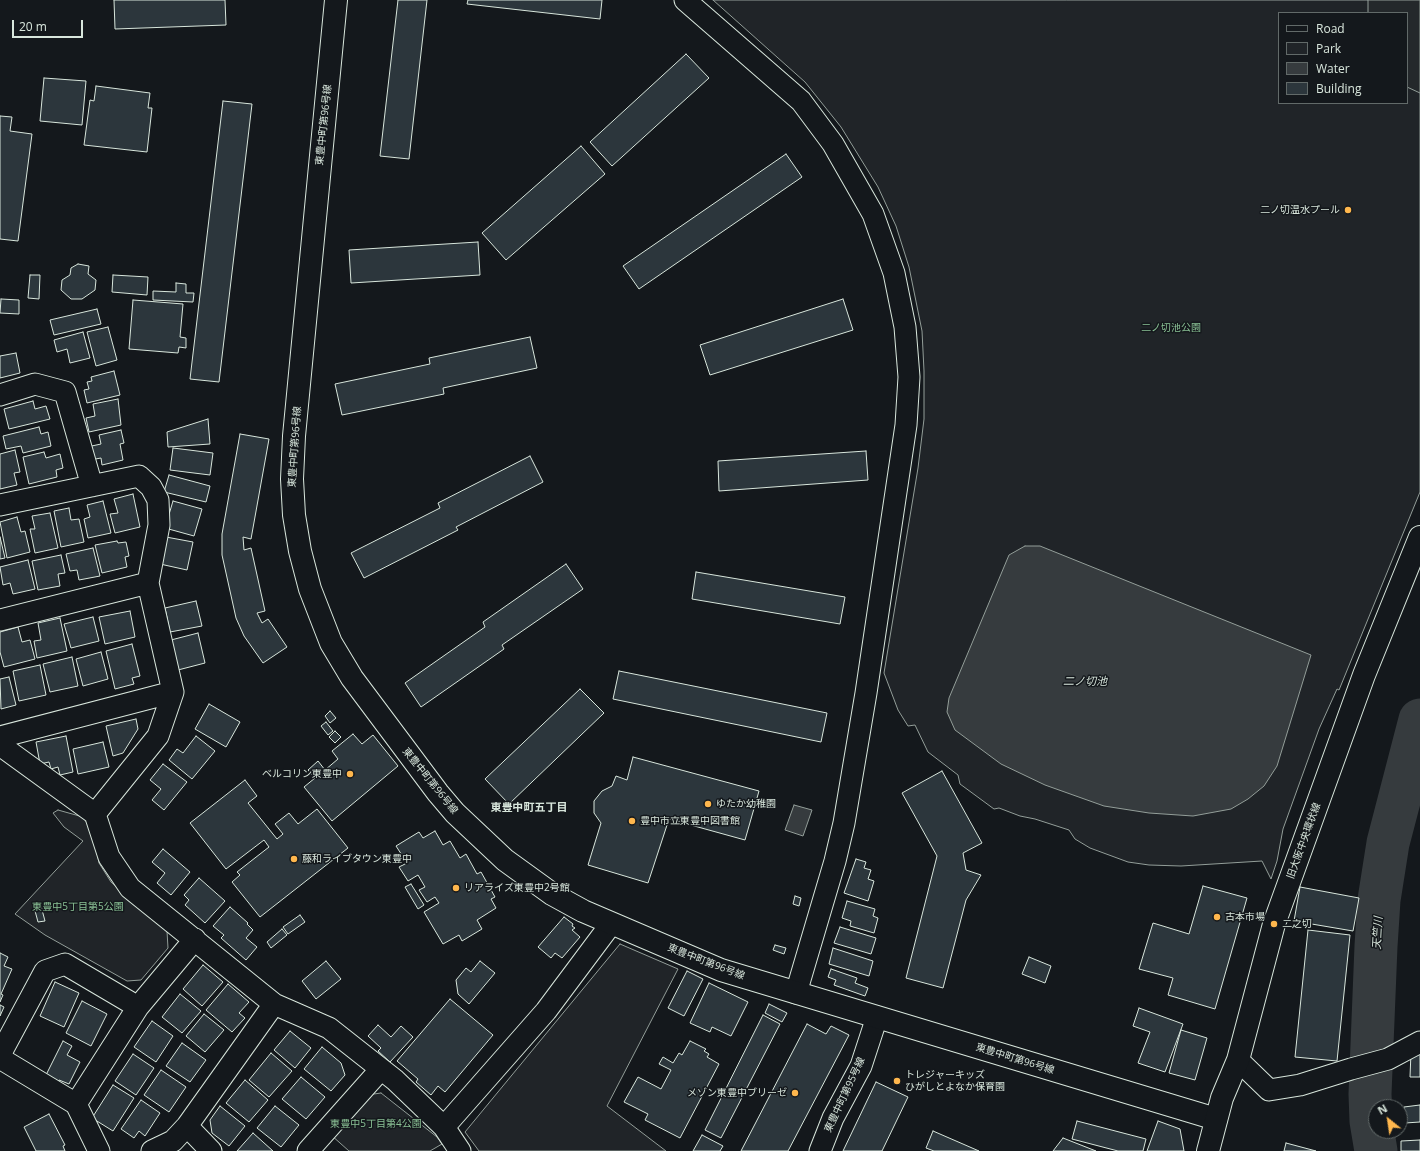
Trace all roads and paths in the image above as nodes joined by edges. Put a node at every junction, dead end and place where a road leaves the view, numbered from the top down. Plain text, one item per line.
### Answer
1 (336, 0) edge
2 (686, 0) edge
3 (0, 395) edge
4 (92, 486) junction
5 (0, 505) edge
6 (1420, 537) edge
7 (148, 583) junction
8 (0, 620) edge
9 (173, 692) junction
10 (0, 738) edge
11 (0, 745) edge
12 (95, 814) junction
13 (611, 924) junction
14 (196, 939) junction
15 (796, 993) junction
16 (274, 1004) junction
17 (138, 1007) junction
18 (877, 1017) junction
19 (1420, 1042) edge
20 (1238, 1060) junction
21 (381, 1069) junction
22 (76, 1104) junction
23 (1216, 1119) junction
24 (187, 1126) junction
25 (444, 1127) junction
26 (99, 1151) edge
27 (152, 1151) edge
28 (211, 1151) edge
29 (308, 1151) edge
30 (460, 1151) edge
31 (820, 1151) edge
32 (1208, 1151) edge

1 - 13 street, 東豊中町第96号線
2 - 15 street
3 - 4 street
4 - 5 street
4 - 7 street
6 - 20 street, 旧大阪中央環状線
7 - 8 street
7 - 9 street
9 - 10 street
9 - 12 street
11 - 12 street
12 - 14 street
13 - 15 street, 東豊中町第96号線
13 - 25 street
14 - 16 street
14 - 17 street
15 - 18 street, 東豊中町第96号線
16 - 21 street
16 - 24 street
17 - 22 street
17 - 22 street
18 - 23 street, 東豊中町第96号線
18 - 31 street, 東豊中町第95号線
19 - 20 street
20 - 23 street, 旧大阪中央環状線
21 - 25 street
21 - 29 street
22 - 26 street
23 - 32 street, 旧大阪中央環状線
24 - 27 street
24 - 28 street
25 - 30 street

